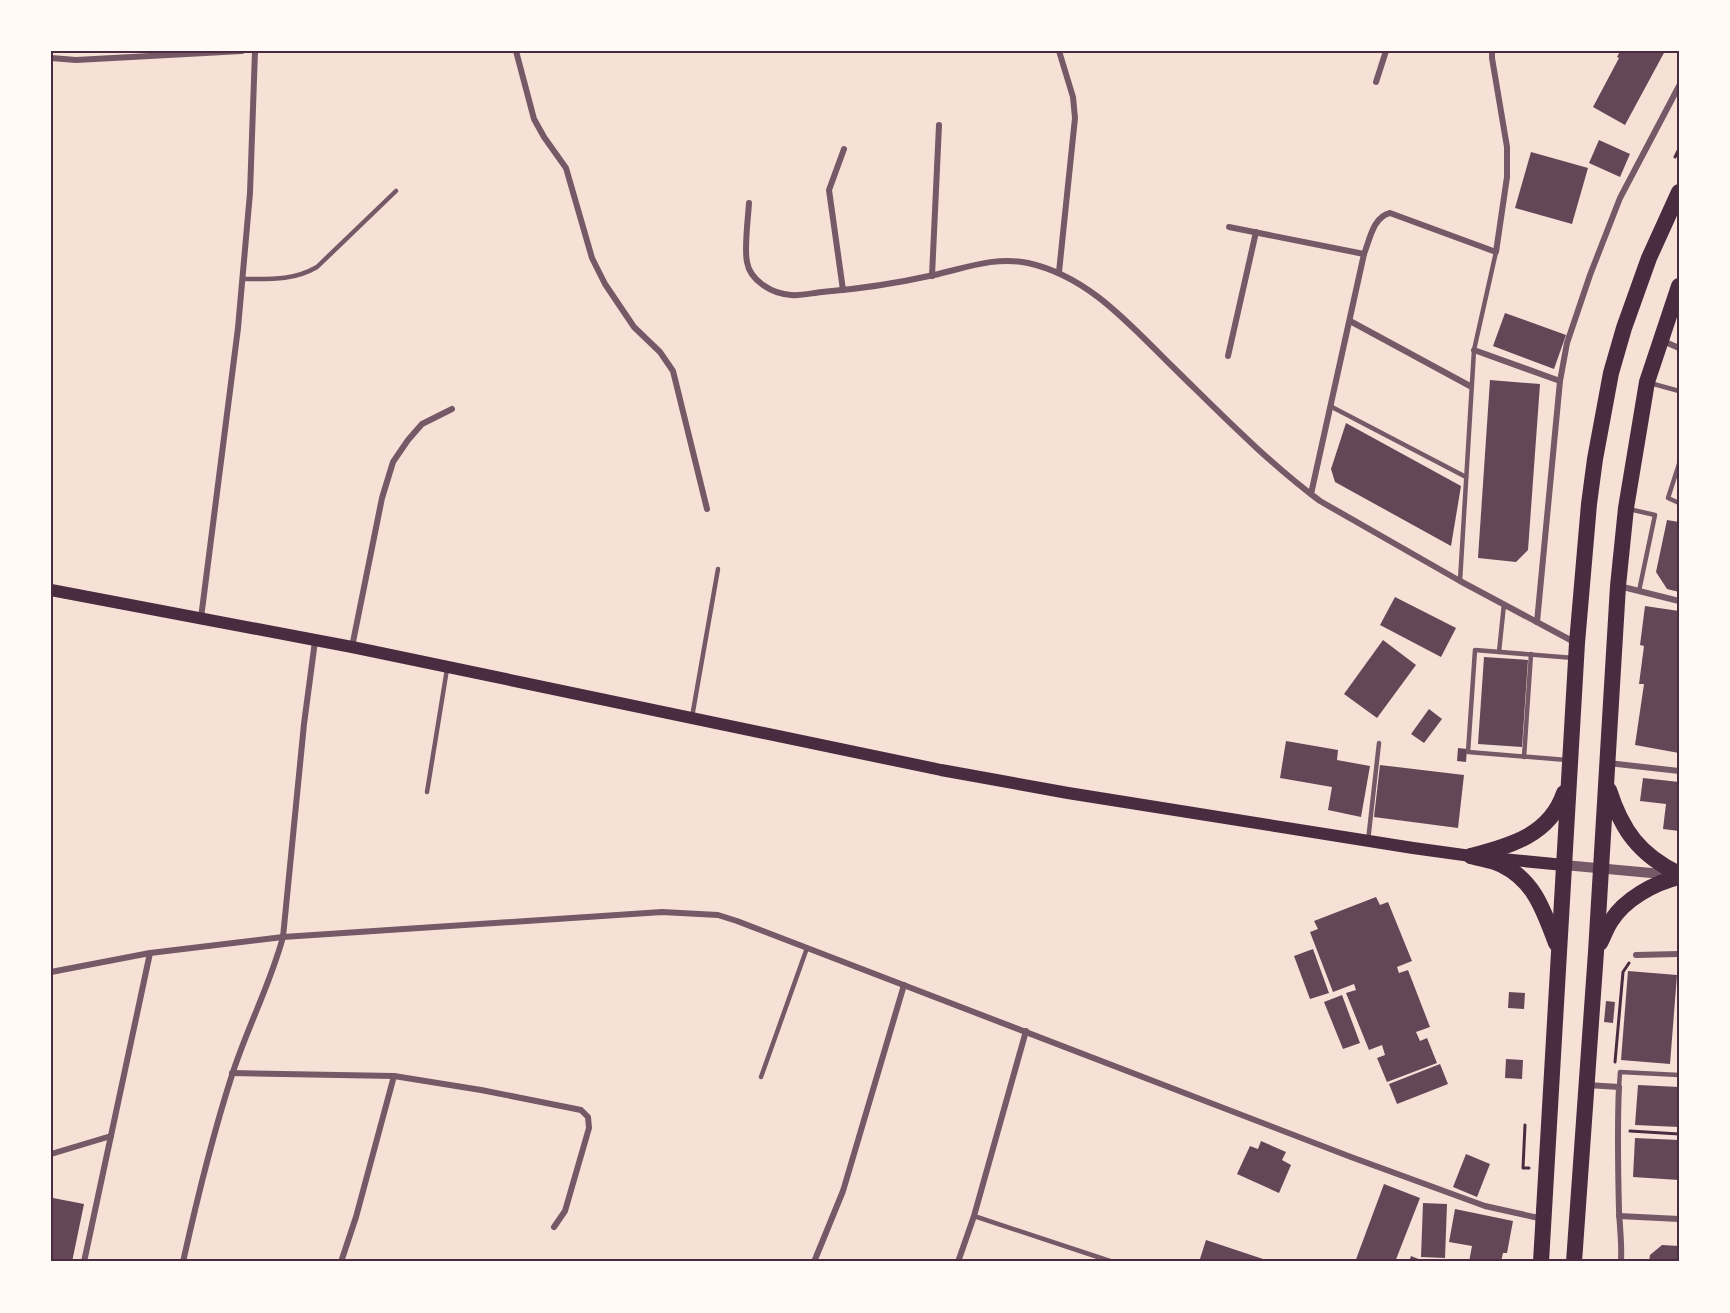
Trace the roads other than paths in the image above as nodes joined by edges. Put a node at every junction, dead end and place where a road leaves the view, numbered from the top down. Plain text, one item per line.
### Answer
1 (242, 51) edge
2 (255, 51) edge
3 (516, 51) edge
4 (1059, 51) edge
5 (1386, 51) edge
6 (1492, 51) edge
7 (51, 58) edge
8 (1376, 82) dead end
9 (1679, 87) edge
10 (939, 125) dead end
11 (844, 149) dead end
12 (396, 191) dead end
13 (1679, 192) edge
14 (749, 203) dead end
15 (1228, 226) dead end
16 (1256, 232) junction
17 (1496, 252) junction
18 (1364, 254) junction
19 (1059, 272) junction
20 (932, 276) junction
21 (242, 279) junction
22 (1679, 286) edge
23 (843, 290) junction
24 (1350, 321) junction
25 (1660, 340) junction
26 (1679, 348) edge
27 (1474, 350) junction
28 (1228, 356) dead end
29 (1560, 381) junction
30 (1647, 382) junction
31 (1470, 386) junction
32 (1679, 391) edge
33 (1330, 406) junction
34 (452, 409) dead end
35 (1679, 464) edge
36 (1466, 477) junction
37 (1311, 494) junction
38 (1679, 503) edge
39 (1626, 508) junction
40 (708, 509) dead end
41 (718, 569) dead end
42 (1460, 580) junction
43 (1618, 586) junction
44 (51, 590) edge
45 (1639, 591) junction
46 (1679, 601) edge
47 (1504, 604) junction
48 (201, 618) junction
49 (1537, 622) junction
50 (315, 641) junction
51 (352, 647) junction
52 (1576, 651) junction
53 (1499, 652) junction
54 (1531, 654) junction
55 (448, 666) junction
56 (692, 717) junction
57 (1379, 743) dead end
58 (1524, 757) junction
59 (1569, 760) junction
60 (1607, 763) junction
61 (1679, 771) edge
62 (1568, 778) junction
63 (1606, 781) junction
64 (427, 792) dead end
65 (1368, 841) junction
66 (1471, 856) junction
67 (1564, 865) junction
68 (1601, 868) junction
69 (1679, 876) edge
70 (283, 937) junction
71 (807, 948) junction
72 (1558, 950) junction
73 (1596, 952) junction
74 (150, 953) junction
75 (1679, 954) edge
76 (1636, 955) road end
77 (51, 972) edge
78 (904, 985) junction
79 (1026, 1031) junction
80 (232, 1073) junction
81 (1679, 1075) edge
82 (394, 1076) junction
83 (761, 1077) dead end
84 (1587, 1085) junction
85 (1619, 1087) junction
86 (111, 1136) junction
87 (51, 1154) edge
88 (974, 1216) junction
89 (1619, 1216) junction
90 (1543, 1219) junction
91 (1679, 1219) edge
92 (554, 1227) dead end
93 (84, 1262) edge
94 (183, 1262) edge
95 (340, 1262) edge
96 (814, 1262) edge
97 (958, 1262) edge
98 (1113, 1262) edge
99 (1541, 1262) edge
100 (1574, 1262) edge
101 (1621, 1262) edge

1 - 7 street
2 - 21 street
3 - 40 street
4 - 19 street
5 - 8 street
6 - 17 street
9 - 29 street
10 - 20 street
11 - 23 street
12 - 21 lane
13 - 52 highway
14 - 23 street
15 - 16 street
16 - 18 street
16 - 28 street
17 - 18 street
17 - 27 lane
18 - 24 street
19 - 20 street
19 - 37 street
20 - 23 street
21 - 48 street
22 - 25 highway
24 - 31 street
24 - 33 street
25 - 26 street
25 - 30 highway
27 - 29 street
27 - 31 lane
29 - 49 street
30 - 32 lane
30 - 39 highway
31 - 36 lane
33 - 36 lane
33 - 37 street
34 - 51 street
35 - 38 lane
36 - 42 lane
37 - 42 street
39 - 43 highway
39 - 45 lane
41 - 56 lane
42 - 47 street
43 - 45 street
43 - 60 highway
44 - 48 main road
45 - 46 street
47 - 49 street
47 - 53 lane
48 - 50 main road
49 - 52 street
50 - 51 main road
50 - 70 street
51 - 55 main road
52 - 54 lane
52 - 59 highway
53 - 54 lane
53 - 58 lane
54 - 58 lane
55 - 56 main road
55 - 64 lane
56 - 65 main road
57 - 65 lane
58 - 59 lane
59 - 62 highway
60 - 61 street
60 - 63 highway
62 - 66 highway
62 - 67 highway
63 - 68 highway
63 - 69 highway
65 - 66 main road
66 - 67 main road
66 - 72 highway
67 - 68 street
67 - 72 highway
68 - 69 street
68 - 73 highway
69 - 73 highway
70 - 71 street
70 - 74 street
70 - 80 street
71 - 78 street
71 - 83 lane
72 - 90 highway
73 - 84 highway
74 - 77 street
74 - 86 street
75 - 76 street
78 - 79 street
78 - 96 street
79 - 88 street
79 - 90 street
80 - 82 street
80 - 94 street
81 - 85 lane
82 - 92 street
82 - 95 street
84 - 85 street
84 - 100 highway
85 - 89 street
86 - 87 street
86 - 93 street
88 - 97 street
88 - 98 lane
89 - 91 street
89 - 101 street
90 - 99 highway

